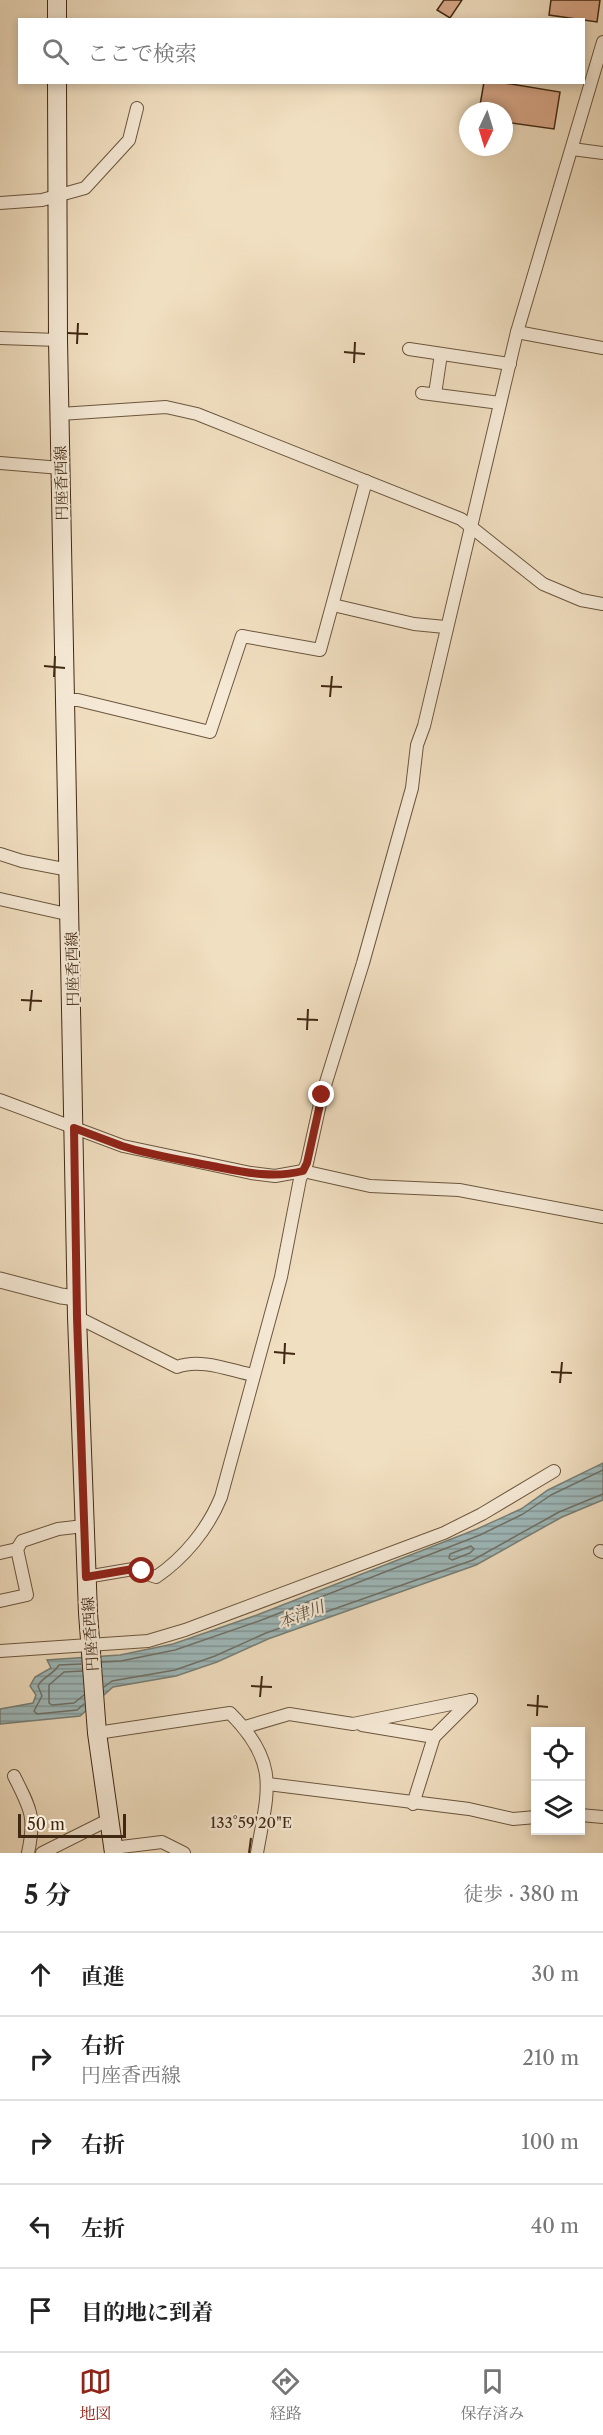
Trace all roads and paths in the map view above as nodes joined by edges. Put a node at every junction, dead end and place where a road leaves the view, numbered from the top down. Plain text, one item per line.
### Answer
1 (57, 0) edge
2 (57, 18) edge
3 (603, 42) edge
4 (57, 84) edge
5 (137, 108) dead end
6 (572, 148) junction
7 (603, 153) edge
8 (58, 195) junction
9 (0, 203) edge
10 (517, 332) junction
11 (0, 338) edge
12 (58, 340) junction
13 (603, 348) edge
14 (409, 349) dead end
15 (441, 354) junction
16 (510, 364) junction
17 (422, 393) dead end
18 (435, 394) junction
19 (500, 403) junction
20 (60, 414) junction
21 (0, 464) edge
22 (61, 468) junction
23 (366, 481) junction
24 (470, 524) junction
25 (603, 604) edge
26 (333, 605) junction
27 (446, 627) junction
28 (67, 700) junction
29 (0, 854) edge
30 (69, 870) junction
31 (0, 899) edge
32 (71, 915) junction
33 (0, 1100) edge
34 (74, 1128) junction
35 (303, 1171) junction
36 (603, 1217) edge
37 (0, 1280) edge
38 (77, 1298) junction
39 (77, 1317) junction
40 (253, 1375) junction
41 (554, 1471) dead end
42 (84, 1526) junction
43 (17, 1549) junction
44 (0, 1553) edge
45 (86, 1577) junction
46 (0, 1601) edge
47 (91, 1646) junction
48 (0, 1651) edge
49 (353, 1724) junction
50 (245, 1727) junction
51 (97, 1733) junction
52 (434, 1737) junction
53 (14, 1776) dead end
54 (268, 1784) junction
55 (413, 1804) junction
56 (585, 1815) edge
57 (531, 1817) edge
58 (603, 1817) edge
59 (108, 1820) junction
60 (113, 1851) edge
61 (28, 1853) edge
62 (42, 1853) edge
63 (184, 1853) edge
64 (257, 1853) edge

1 - 2 main road
3 - 6 street
4 - 8 main road, 円座香西線
5 - 8 street
6 - 7 street
6 - 10 street
8 - 9 street
8 - 12 main road, 円座香西線
10 - 13 street
10 - 16 street
11 - 12 street
12 - 20 main road, 円座香西線
14 - 15 street
15 - 16 street
15 - 18 street
16 - 19 street
17 - 18 street
18 - 19 street
19 - 24 street
20 - 22 main road, 円座香西線
20 - 23 street
21 - 22 street
22 - 28 main road, 円座香西線
23 - 24 street
23 - 26 street
24 - 25 street
24 - 27 street
26 - 27 street
26 - 28 street
27 - 35 street
28 - 30 main road, 円座香西線
29 - 30 street
30 - 32 main road, 円座香西線
31 - 32 street
32 - 34 main road, 円座香西線
33 - 34 street
34 - 35 street
34 - 38 main road, 円座香西線
35 - 36 street
35 - 40 street
37 - 38 street
38 - 39 main road, 円座香西線
39 - 40 street
39 - 42 main road, 円座香西線
40 - 45 street
41 - 47 street
42 - 43 street
42 - 45 main road, 円座香西線
43 - 44 street
43 - 46 street
45 - 47 main road, 円座香西線
47 - 48 street
47 - 51 main road, 円座香西線
49 - 50 street
49 - 52 street
49 - 52 street
50 - 51 street
50 - 54 street
51 - 59 main road, 円座香西線
52 - 55 street
53 - 61 street
54 - 55 street
54 - 64 street
55 - 57 street
56 - 58 street
59 - 60 main road, 円座香西線
59 - 62 street
60 - 63 street

